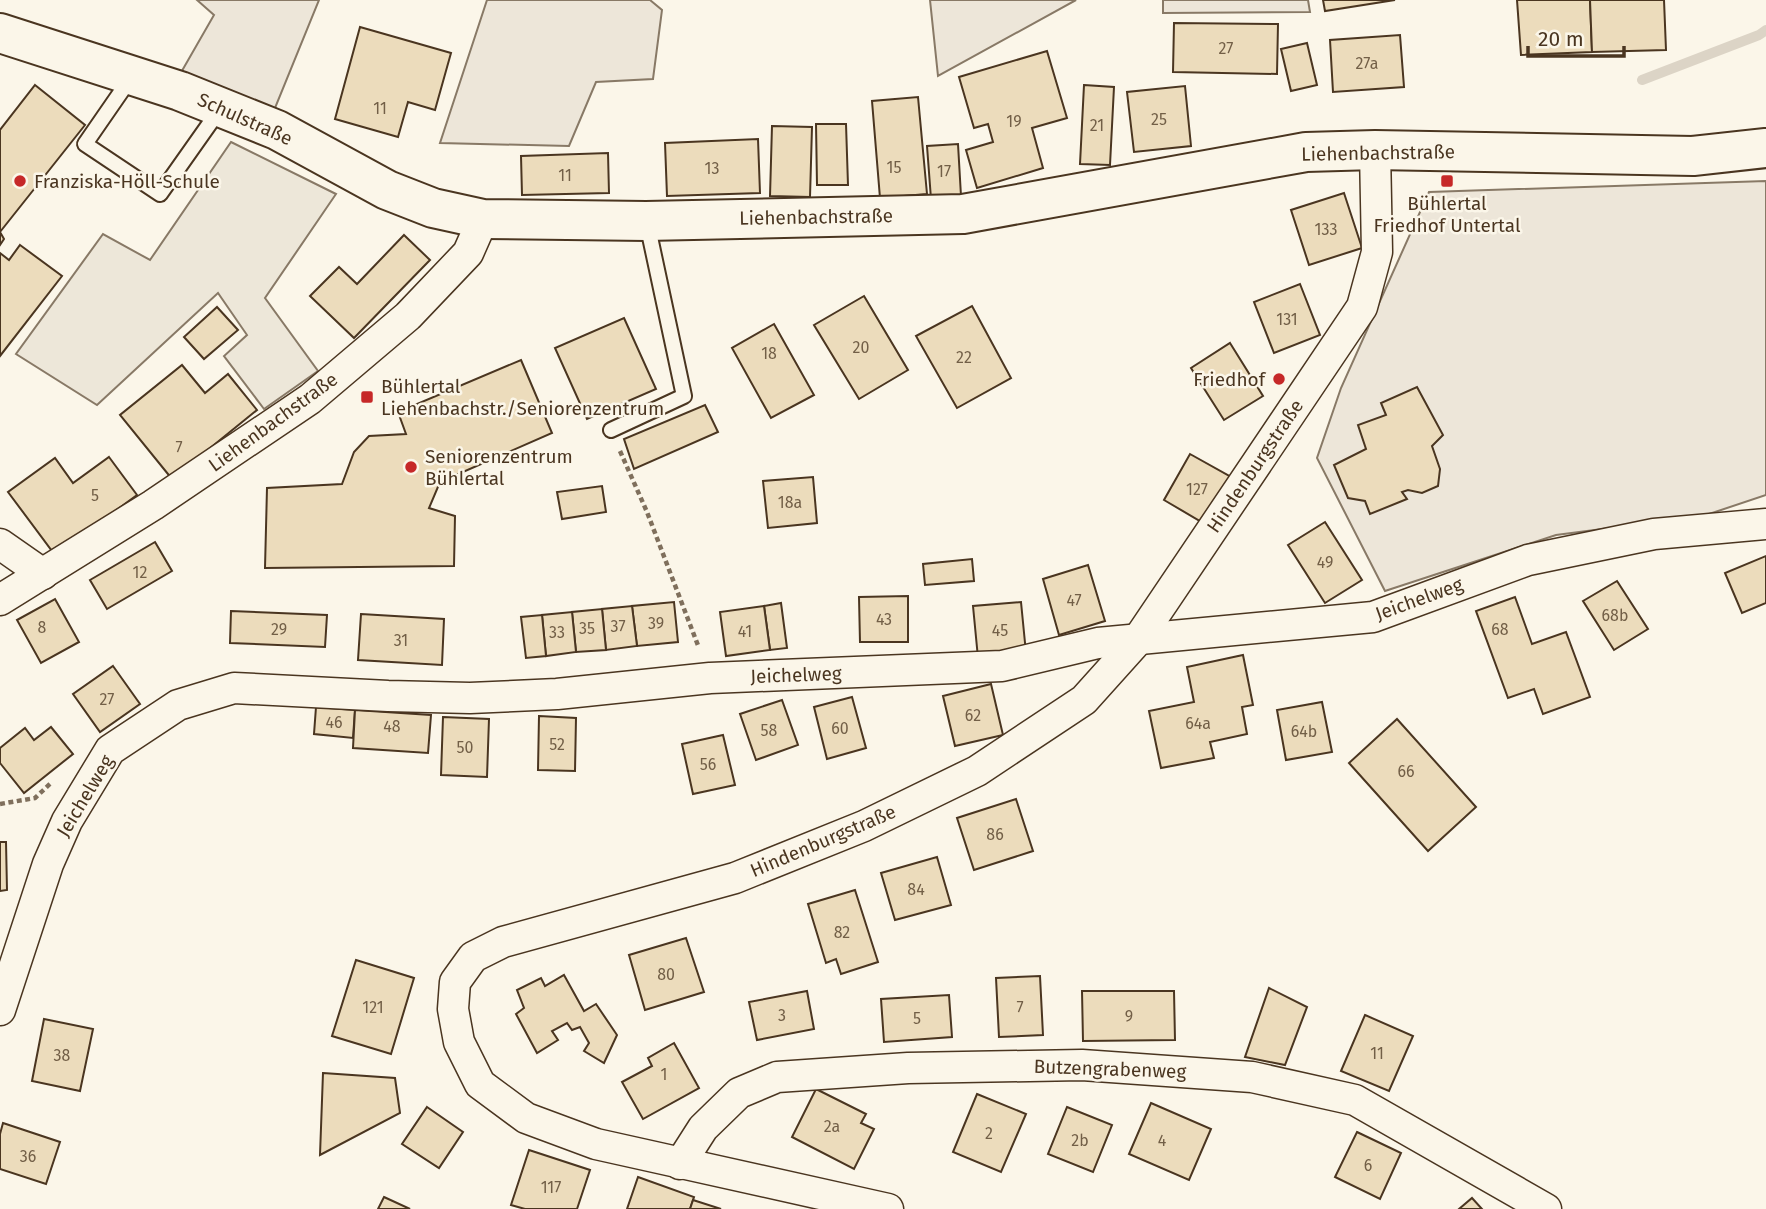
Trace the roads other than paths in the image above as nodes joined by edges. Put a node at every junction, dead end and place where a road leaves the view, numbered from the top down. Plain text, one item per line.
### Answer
1 (0, 33) edge
2 (133, 75) junction
3 (221, 107) junction
4 (1766, 148) edge
5 (1374, 150) junction
6 (483, 219) junction
7 (646, 221) junction
8 (611, 430) road end
9 (1766, 524) edge
10 (0, 544) edge
11 (43, 574) junction
12 (0, 600) edge
13 (1137, 641) junction
14 (0, 1010) edge
15 (680, 1164) junction
16 (888, 1209) edge
17 (1546, 1209) edge

1 - 2 street, Schulstraße
2 - 3 street, Schulstraße
2 - 3 lane
3 - 6 street, Schulstraße
4 - 5 street, Liehenbachstraße
5 - 7 street, Liehenbachstraße
5 - 13 street, Hindenburgstraße
6 - 7 street, Liehenbachstraße
6 - 11 street, Liehenbachstraße
7 - 8 lane
9 - 13 street, Jeichelweg
10 - 11 street
11 - 12 street, Liehenbachstraße
13 - 14 street, Jeichelweg
13 - 15 street, Hindenburgstraße
15 - 16 street, Hindenburgstraße
15 - 17 street, Butzengrabenweg

